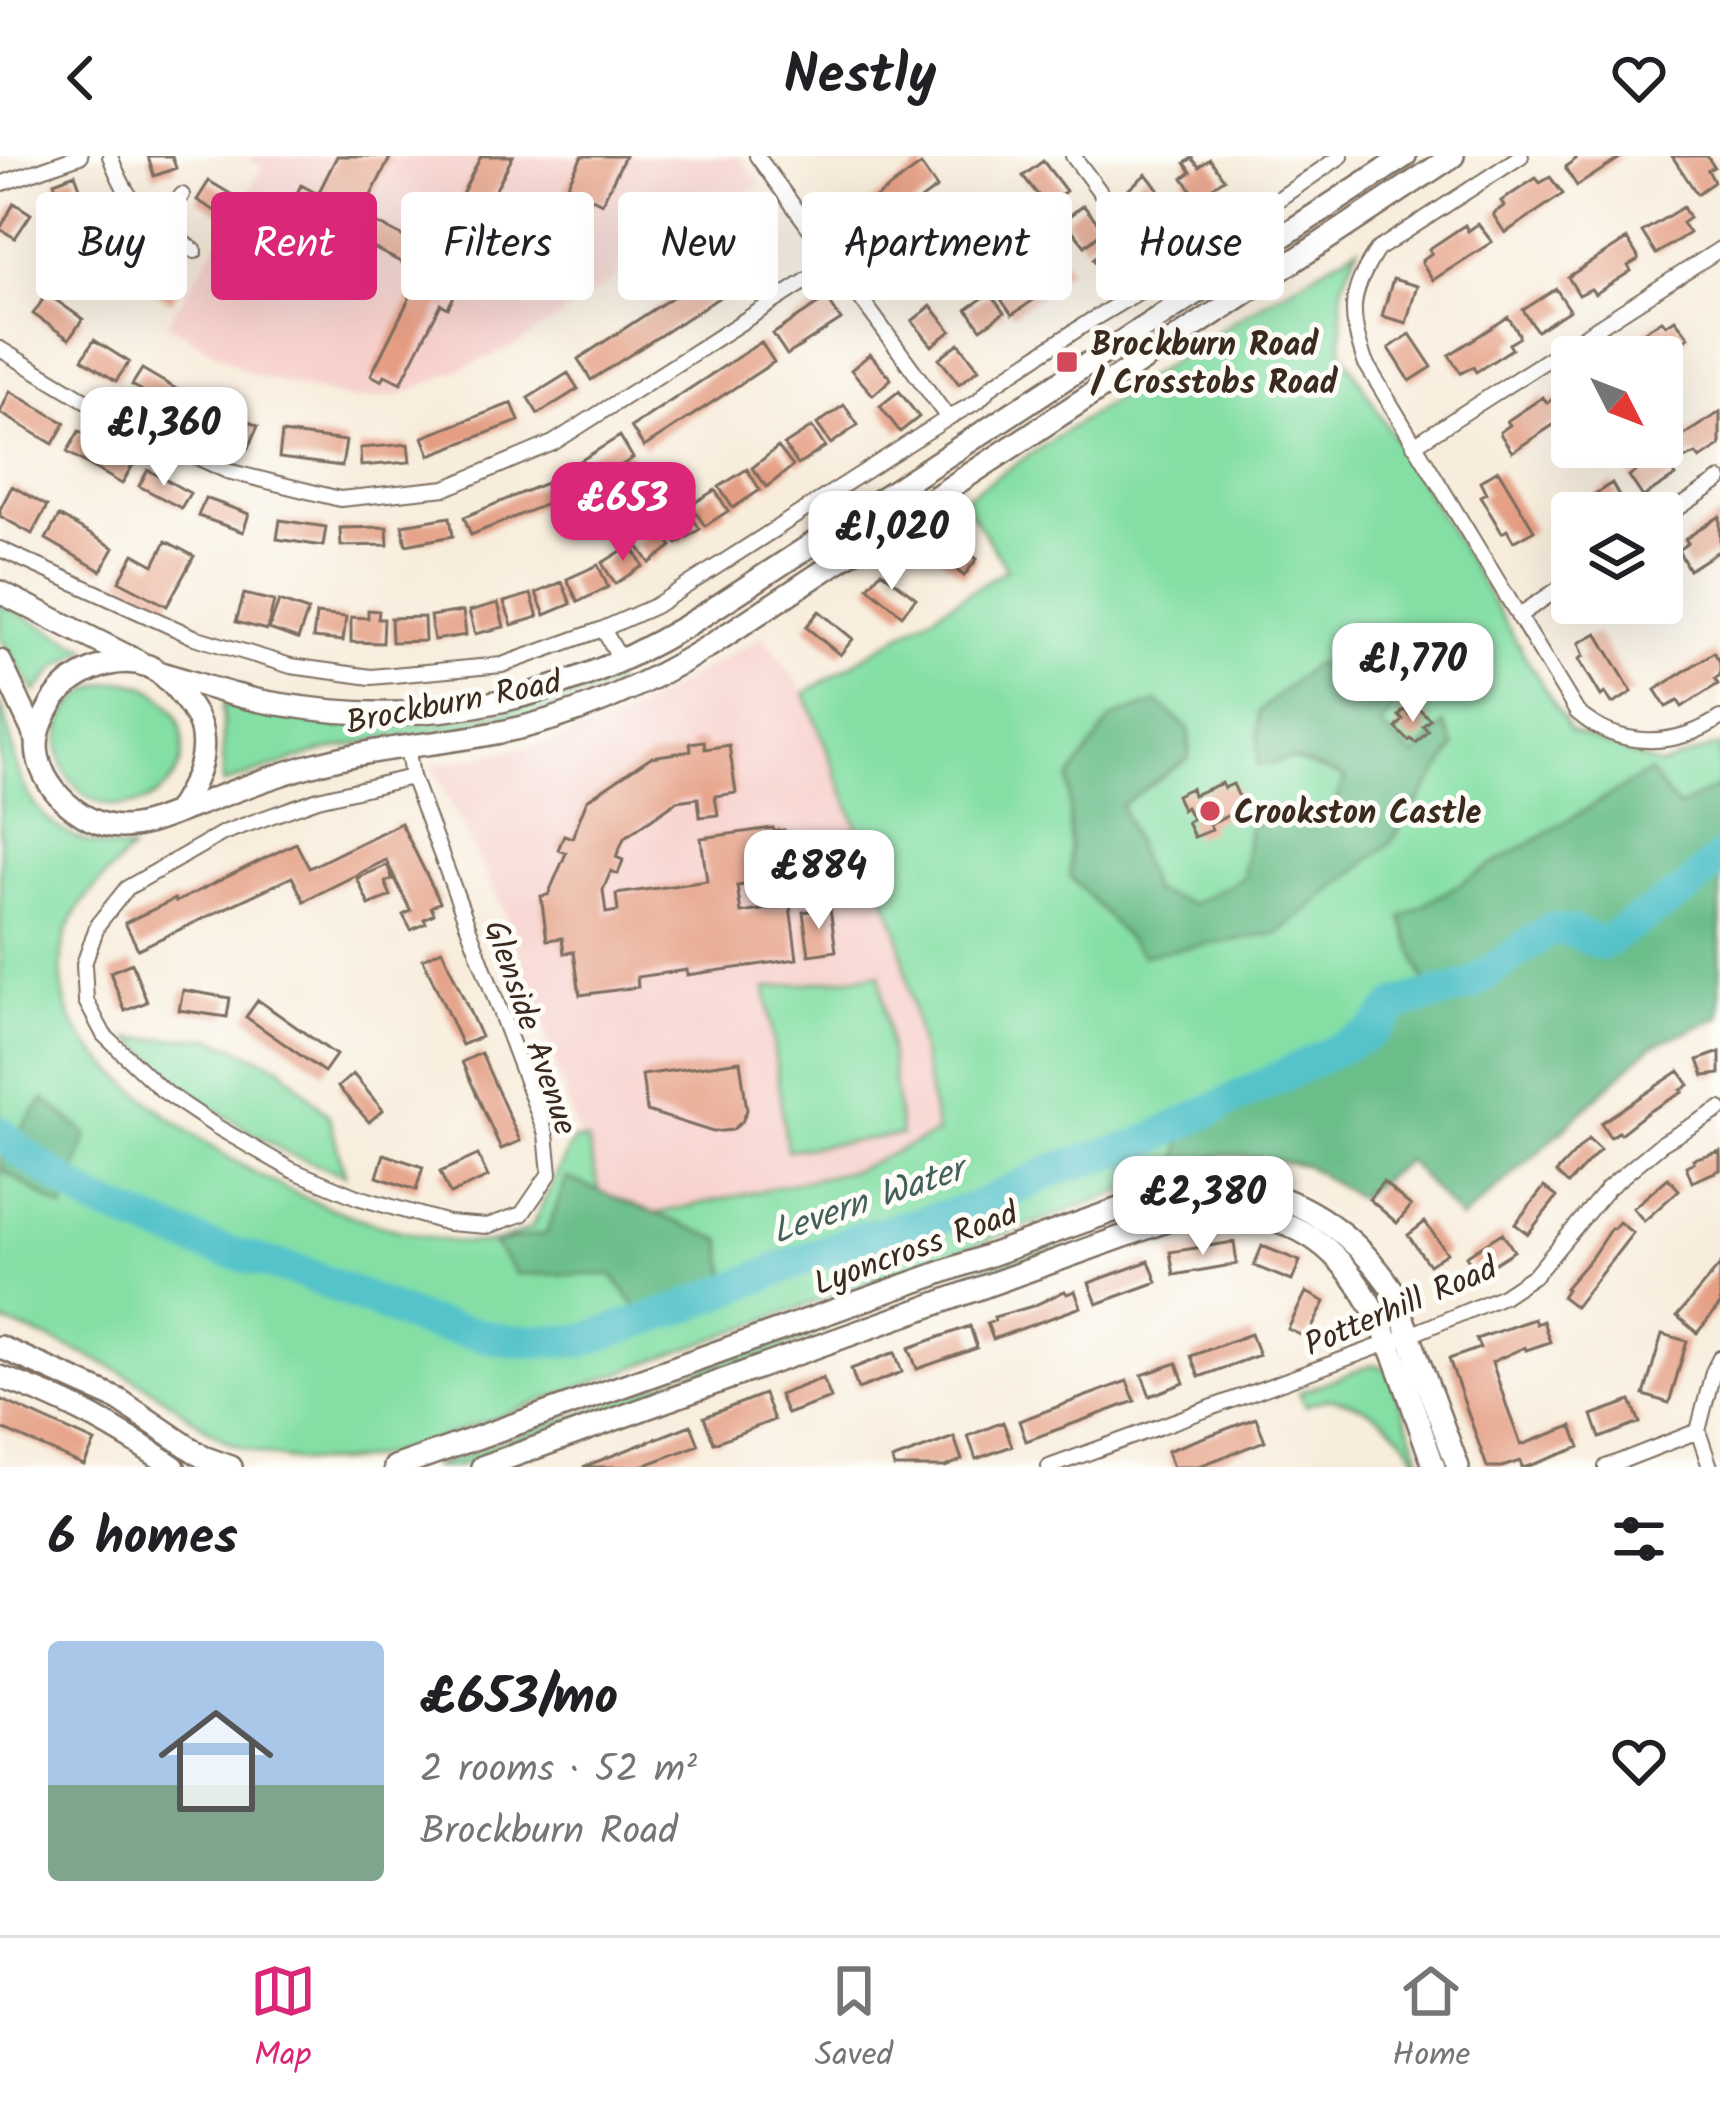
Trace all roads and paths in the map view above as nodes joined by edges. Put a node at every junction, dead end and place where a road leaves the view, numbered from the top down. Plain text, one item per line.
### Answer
1 (80, 156) edge
2 (110, 156) edge
3 (757, 156) edge
4 (1073, 156) edge
5 (1340, 156) edge
6 (1405, 156) edge
7 (1453, 156) edge
8 (1521, 156) edge
9 (0, 184) edge
10 (126, 192) edge
11 (1100, 192) edge
12 (1284, 194) edge
13 (802, 219) edge
14 (187, 245) edge
15 (1720, 249) edge
16 (195, 251) dead end
17 (802, 283) edge
18 (861, 300) edge
19 (1125, 300) edge
20 (0, 349) edge
21 (1075, 372) junction
22 (1089, 395) junction
23 (948, 418) junction
24 (1414, 445) junction
25 (1720, 480) edge
26 (1683, 505) edge
27 (0, 549) edge
28 (0, 592) edge
29 (1551, 594) edge
30 (1518, 616) junction
31 (603, 628) junction
32 (0, 661) edge
33 (622, 662) junction
34 (154, 670) junction
35 (633, 688) junction
36 (1720, 718) edge
37 (37, 740) junction
38 (407, 745) junction
39 (412, 777) junction
40 (177, 812) junction
41 (1720, 1108) edge
42 (814, 1318) junction
43 (1400, 1339) junction
44 (823, 1342) junction
45 (0, 1347) edge
46 (1720, 1358) edge
47 (0, 1377) edge
48 (1698, 1431) junction
49 (174, 1467) edge
50 (231, 1467) edge
51 (395, 1467) edge
52 (482, 1467) edge
53 (1049, 1467) edge
54 (1434, 1467) edge
55 (1458, 1467) edge
56 (1606, 1467) edge
57 (1710, 1467) edge

1 - 9 street
2 - 10 street
3 - 13 street
4 - 11 street
5 - 12 street, Brockburn Road
6 - 21 street, Brockburn Road
7 - 22 street, Brockburn Road
8 - 24 street
14 - 16 street
15 - 24 street
17 - 20 street
18 - 23 street
19 - 23 street, Brockburn Road
21 - 22 street
21 - 33 street, Brockburn Road
22 - 35 street, Brockburn Road
23 - 31 street, Brockburn Road
24 - 30 street
25 - 26 street
27 - 31 street, Brockburn Road
28 - 34 street, Brockburn Road
29 - 30 street
30 - 36 street
31 - 33 street
32 - 37 street
33 - 34 street, Brockburn Road
33 - 35 street
34 - 37 street
34 - 40 street
35 - 38 street, Brockburn Road
37 - 40 street
38 - 39 street, Glenside Avenue
38 - 40 street, Brockburn Road
39 - 39 street, Glenside Avenue
41 - 43 street, Potterhill Road
42 - 43 street, Lyoncross Road
42 - 44 street
42 - 51 street, Lyoncross Road
43 - 44 street, Lyoncross Road
43 - 53 street, Potterhill Road
43 - 54 street, Lyoncross Road
43 - 55 street, Lyoncross Road
44 - 52 street, Lyoncross Road
45 - 50 street
46 - 48 street
47 - 49 street
48 - 56 street
48 - 57 street

